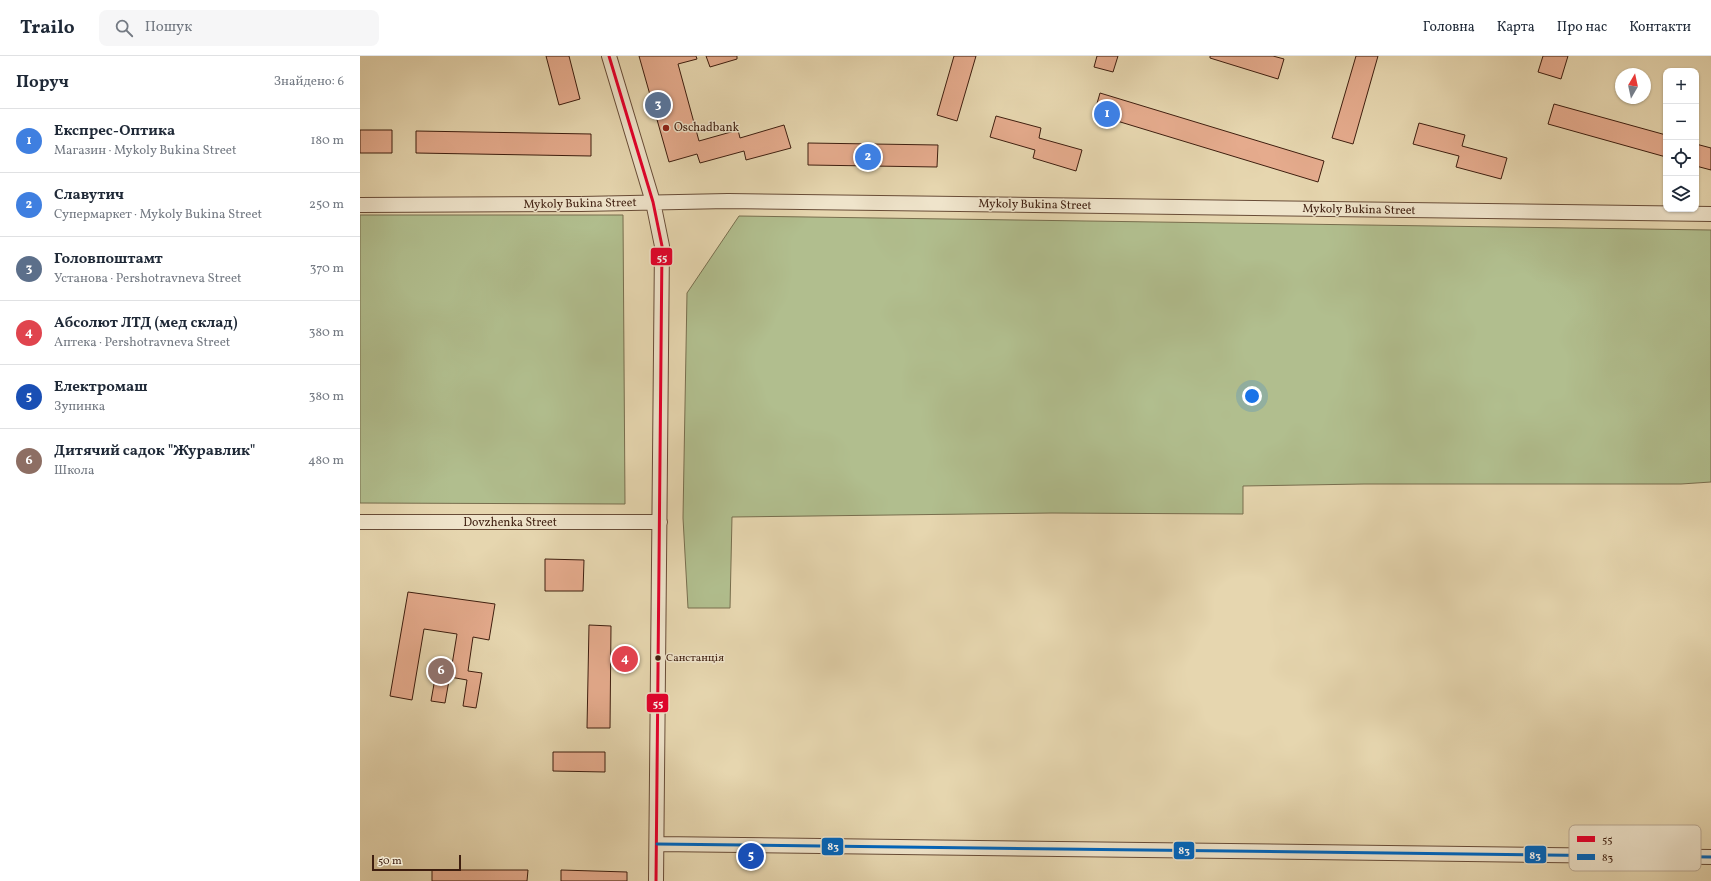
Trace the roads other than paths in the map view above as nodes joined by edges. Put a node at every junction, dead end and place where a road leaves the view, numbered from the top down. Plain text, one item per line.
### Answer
1 (609, 56) edge
2 (653, 202) junction
3 (360, 205) edge
4 (1711, 214) edge
5 (360, 522) edge
6 (660, 522) junction
7 (657, 844) junction
8 (1569, 855) edge
9 (1701, 857) edge
10 (1711, 857) edge
11 (656, 881) edge

1 - 2 street
2 - 3 street, Mykoly Bukina Street
2 - 4 street, Mykoly Bukina Street
2 - 6 street
5 - 6 street, Dovzhenka Street
6 - 7 street
7 - 8 street
7 - 11 street
9 - 10 street

